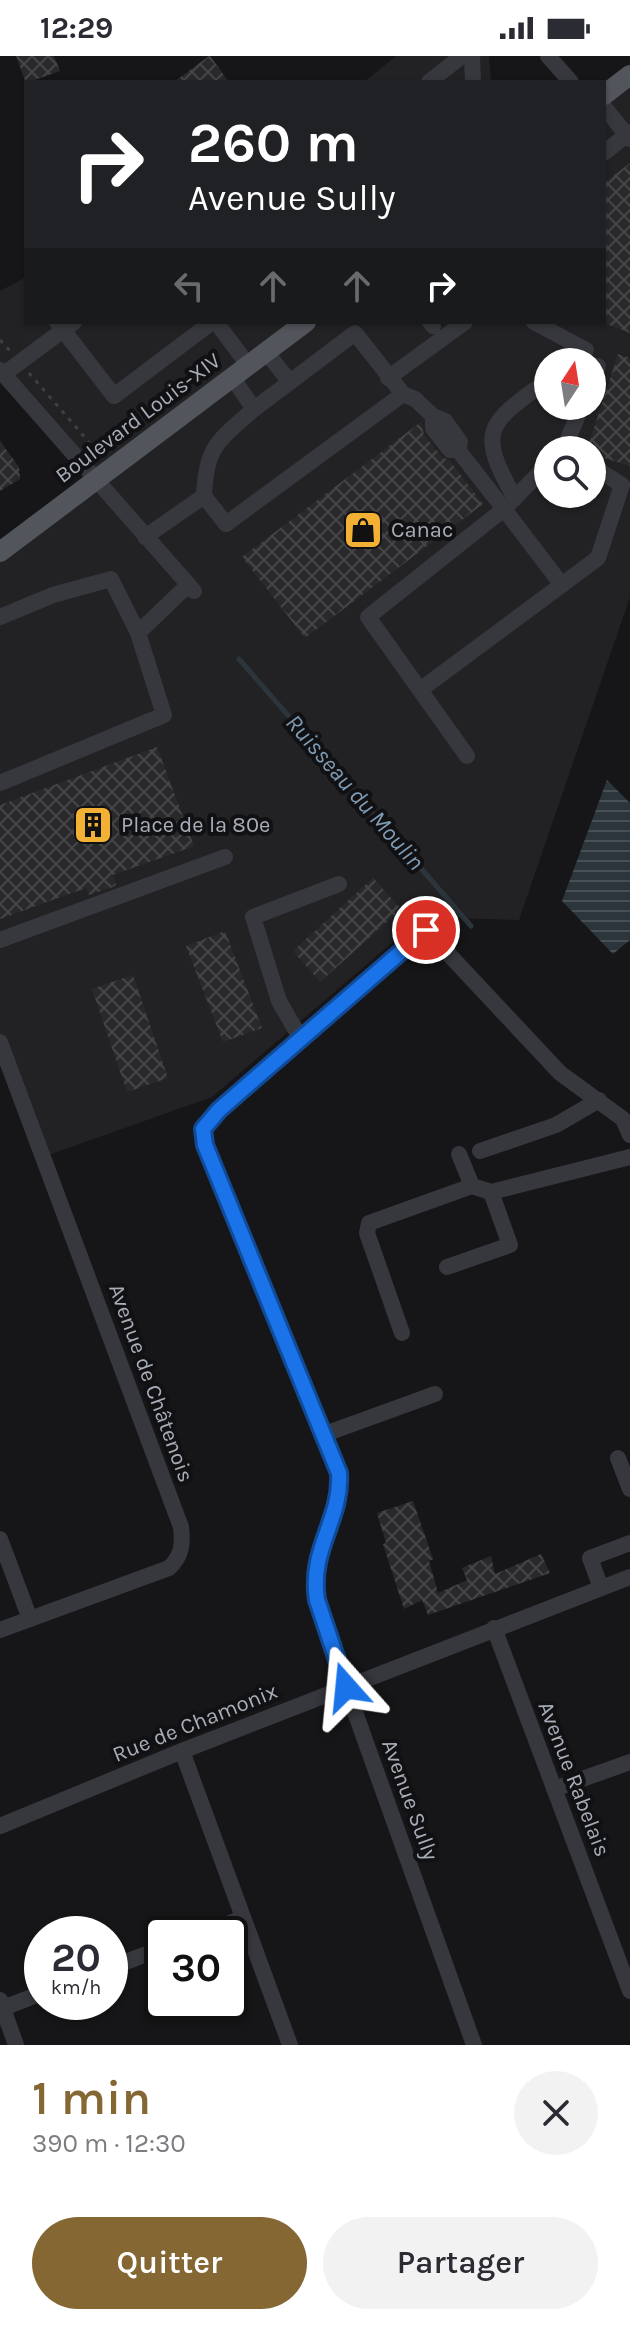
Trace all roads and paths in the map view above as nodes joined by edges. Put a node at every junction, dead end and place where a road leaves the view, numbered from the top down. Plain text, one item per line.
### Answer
1 (462, 56) edge
2 (472, 56) edge
3 (548, 56) edge
4 (630, 75) edge
5 (432, 80) edge
6 (473, 80) edge
7 (569, 80) edge
8 (606, 93) edge
9 (606, 109) edge
10 (629, 135) edge
11 (606, 152) edge
12 (211, 324) edge
13 (215, 324) edge
14 (303, 324) edge
15 (462, 324) edge
16 (538, 324) edge
17 (65, 325) edge
18 (0, 340) edge
19 (582, 348) edge
20 (266, 352) junction
21 (20, 363) junction
22 (240, 371) junction
23 (4, 378) edge
24 (388, 378) junction
25 (290, 382) junction
26 (534, 391) edge
27 (403, 394) junction
28 (254, 409) junction
29 (606, 475) edge
30 (96, 478) junction
31 (534, 478) edge
32 (204, 496) junction
33 (509, 503) junction
34 (145, 537) junction
35 (0, 552) edge
36 (562, 585) junction
37 (0, 617) edge
38 (138, 633) junction
39 (420, 690) junction
40 (467, 756) dead end
41 (0, 783) edge
42 (225, 857) dead end
43 (339, 884) dead end
44 (0, 940) edge
45 (301, 1039) junction
46 (0, 1042) edge
47 (599, 1100) junction
48 (630, 1135) edge
49 (480, 1151) dead end
50 (459, 1154) dead end
51 (630, 1157) edge
52 (472, 1186) junction
53 (491, 1192) junction
54 (447, 1267) dead end
55 (402, 1333) dead end
56 (435, 1394) dead end
57 (325, 1434) junction
58 (618, 1458) dead end
59 (630, 1489) edge
60 (0, 1539) edge
61 (630, 1543) edge
62 (630, 1577) edge
63 (601, 1588) junction
64 (30, 1619) junction
65 (494, 1628) junction
66 (0, 1630) edge
67 (346, 1687) junction
68 (182, 1751) junction
69 (630, 1762) edge
70 (554, 1789) junction
71 (0, 1826) edge
72 (242, 1916) edge
73 (248, 1932) edge
74 (630, 1991) edge
75 (24, 1998) edge
76 (1, 2004) edge
77 (16, 2045) edge
78 (290, 2045) edge
79 (474, 2045) edge

1 - 5 street
2 - 6 street
3 - 7 street
4 - 8 main road
9 - 10 street
10 - 11 street
12 - 17 street
13 - 22 street
14 - 20 main road, Boulevard Louis-XIV
15 - 24 street
16 - 19 street
17 - 21 street
18 - 21 path
20 - 22 main road, Boulevard Louis-XIV
20 - 25 street
21 - 23 street
21 - 30 path
22 - 28 street
22 - 30 main road, Boulevard Louis-XIV
23 - 30 street
24 - 25 street
24 - 27 street
25 - 28 street
26 - 33 street
27 - 32 street
27 - 33 street
28 - 32 street
29 - 36 street
30 - 34 street
30 - 35 main road, Boulevard Louis-XIV
31 - 33 street
32 - 34 street
33 - 36 street
33 - 39 street
34 - 38 street
36 - 39 street
37 - 38 street
38 - 41 street
39 - 40 street
42 - 44 street
43 - 45 street
45 - 47 street, Avenue Sully
45 - 57 street, Avenue Sully
46 - 64 street, Avenue de Châtenois
47 - 48 street
47 - 49 street
50 - 52 street
51 - 53 street
52 - 53 street
52 - 55 street
53 - 54 street
56 - 57 street
57 - 67 street, Avenue Sully
58 - 59 street
60 - 64 street
61 - 63 street
62 - 63 street, Rue de Chamonix
63 - 65 street, Rue de Chamonix
64 - 66 street, Avenue de Châtenois
65 - 67 street, Rue de Chamonix
65 - 70 street, Avenue Rabelais
67 - 68 street, Rue de Chamonix
67 - 79 street, Avenue Sully
68 - 71 street, Rue de Chamonix
68 - 72 street
69 - 70 street
70 - 74 street, Avenue Rabelais
73 - 78 street
75 - 76 street
76 - 77 street

